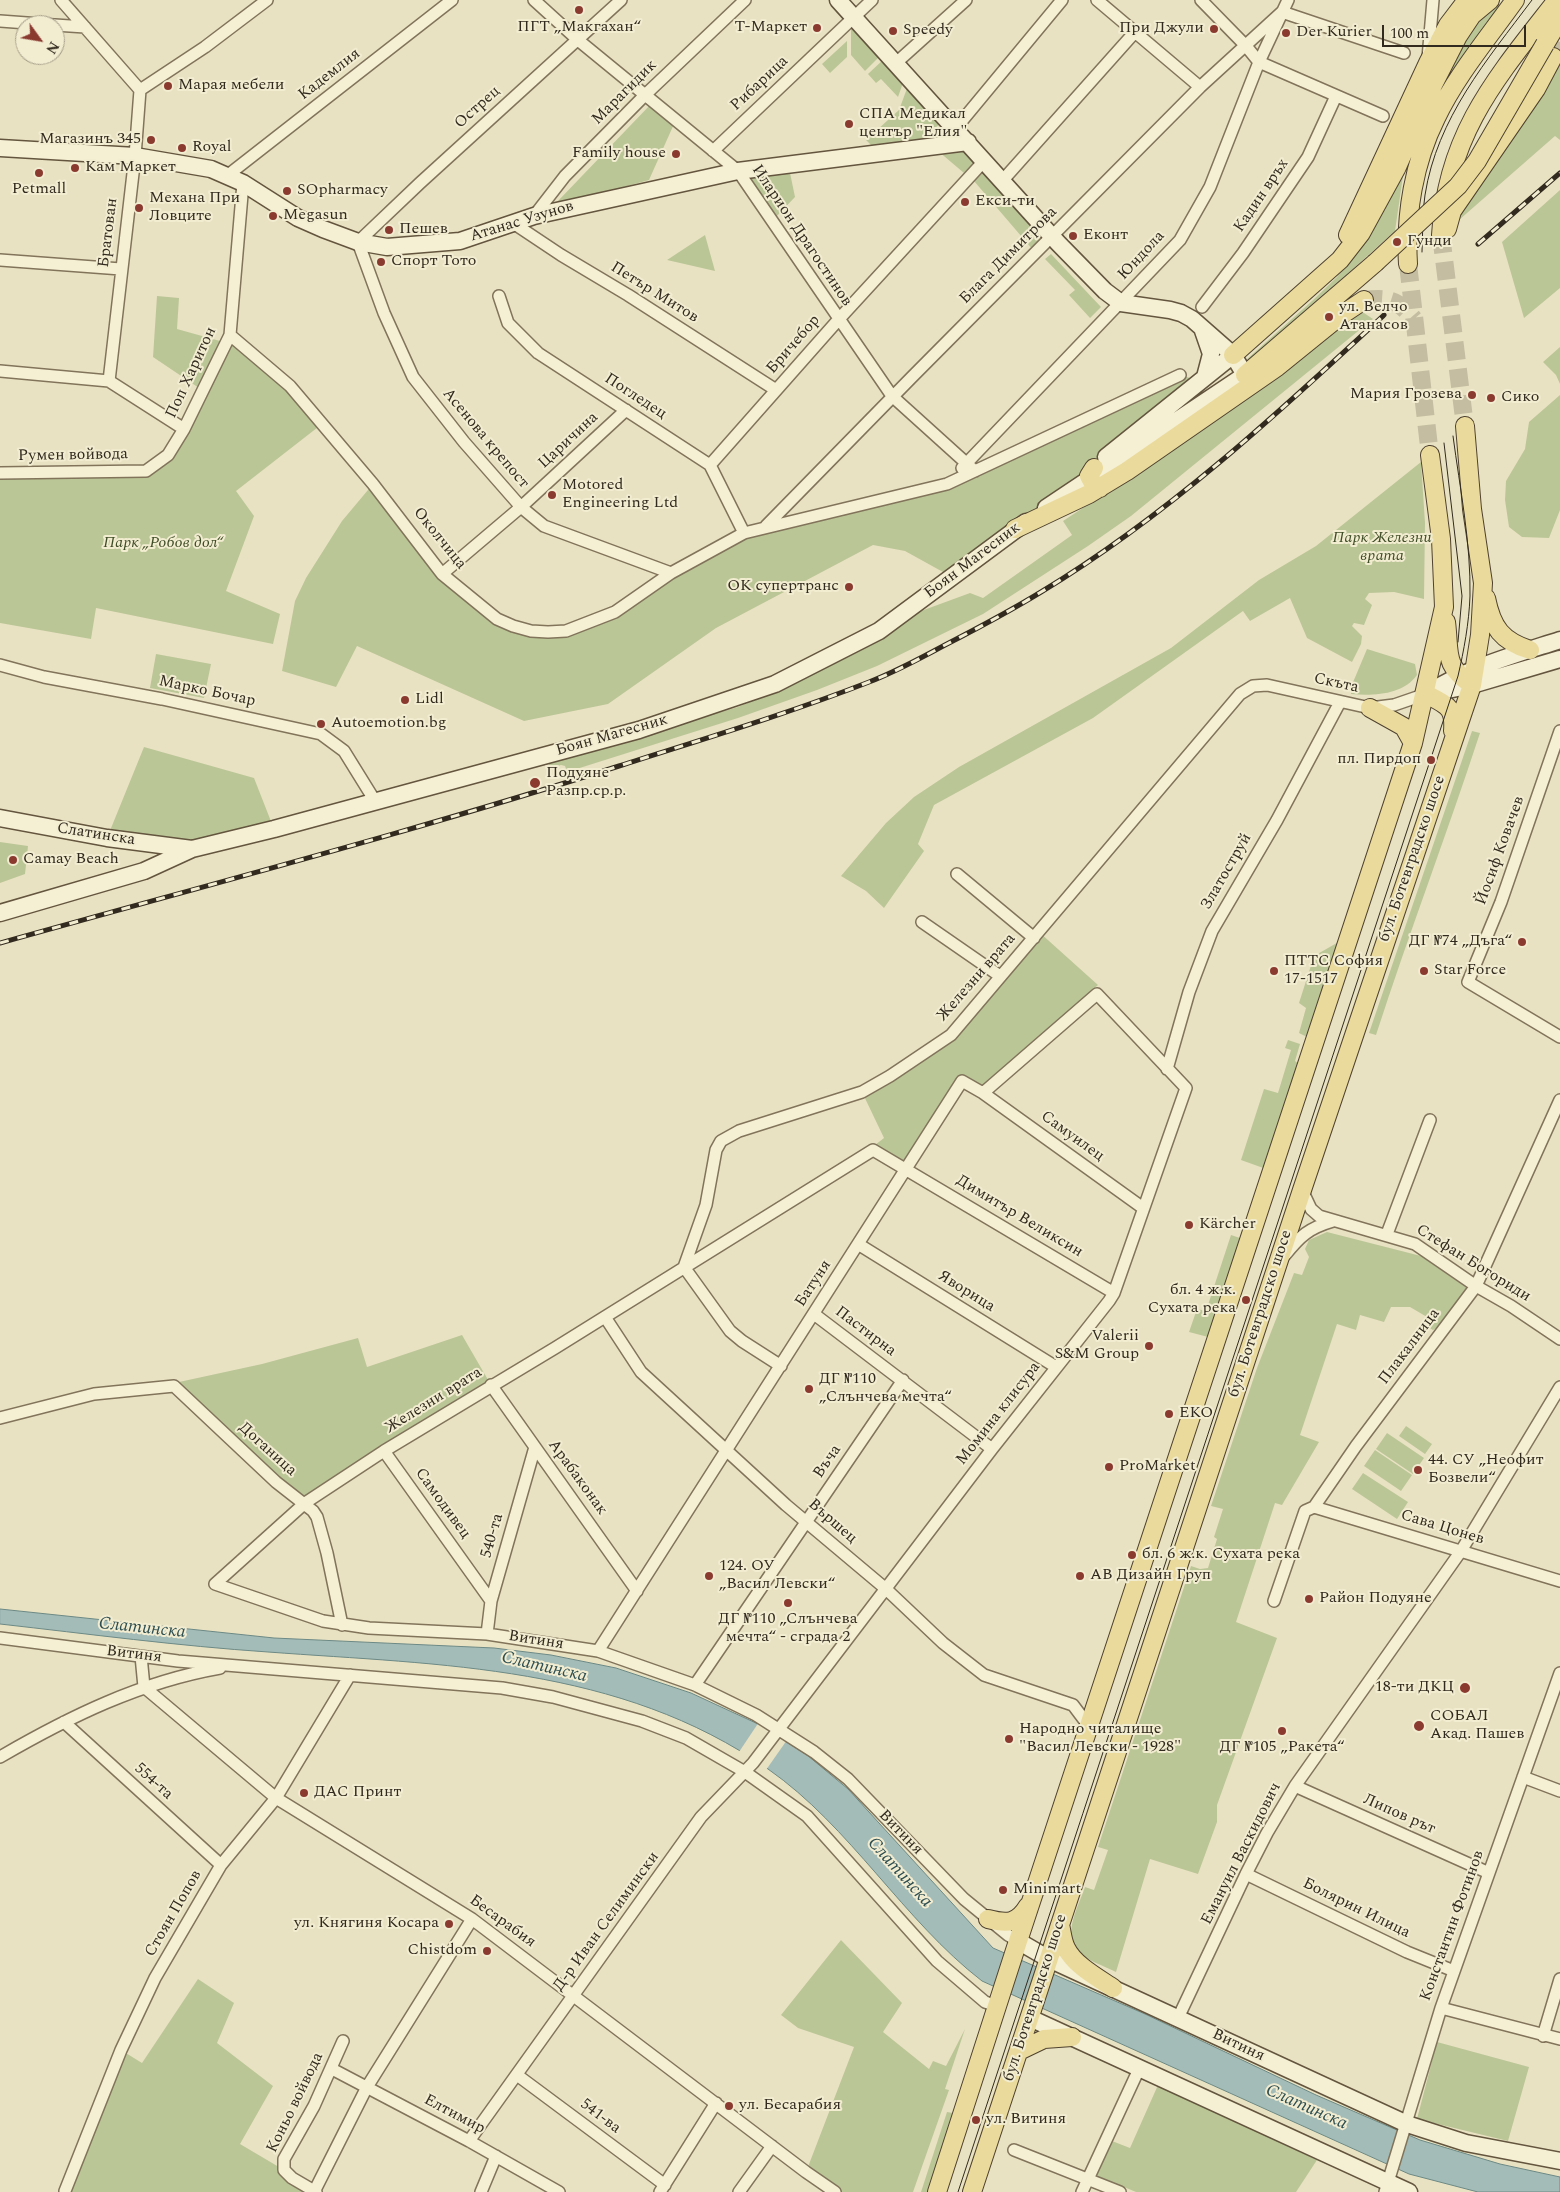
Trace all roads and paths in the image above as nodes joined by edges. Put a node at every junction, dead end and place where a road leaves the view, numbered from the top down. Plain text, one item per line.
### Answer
1 (62, 0) edge
2 (267, 0) edge
3 (452, 0) edge
4 (534, 0) edge
5 (621, 0) edge
6 (745, 0) edge
7 (838, 0) edge
8 (872, 0) edge
9 (966, 0) edge
10 (1062, 0) edge
11 (1097, 0) edge
12 (1201, 0) edge
13 (1288, 0) edge
14 (1433, 0) edge
15 (1467, 0) edge
16 (1490, 0) edge
17 (1515, 0) edge
18 (1557, 0) edge
19 (1282, 12) junction
20 (854, 17) junction
21 (1560, 19) edge
22 (0, 21) edge
23 (15, 22) edge
24 (65, 26) edge
25 (85, 27) junction
26 (1135, 32) junction
27 (578, 40) junction
28 (1246, 46) junction
29 (1549, 51) junction
30 (1404, 53) dead end
31 (1259, 62) junction
32 (896, 63) junction
33 (1428, 63) junction
34 (1200, 87) junction
35 (140, 90) junction
36 (645, 95) junction
37 (1336, 96) junction
38 (1383, 116) dead end
39 (956, 128) junction
40 (968, 142) junction
41 (0, 148) edge
42 (713, 151) junction
43 (135, 156) junction
44 (985, 160) junction
45 (738, 171) junction
46 (228, 175) junction
47 (1003, 180) junction
48 (243, 183) junction
49 (534, 216) junction
50 (513, 224) junction
51 (1052, 236) junction
52 (358, 242) junction
53 (0, 260) edge
54 (1408, 264) tunnel mouth
55 (121, 269) junction
56 (1325, 274) junction
57 (499, 296) dead end
58 (1364, 300) tunnel mouth
59 (1121, 303) junction
60 (1202, 307) dead end
61 (838, 319) junction
62 (1202, 326) junction
63 (230, 335) junction
64 (1233, 355) junction
65 (0, 372) edge
66 (1180, 375) dead end
67 (1244, 375) junction
68 (1205, 377) junction
69 (109, 381) junction
70 (776, 390) junction
71 (892, 396) junction
72 (626, 410) junction
73 (1465, 426) tunnel mouth
74 (184, 429) junction
75 (1430, 455) tunnel mouth
76 (710, 465) junction
77 (971, 467) junction
78 (146, 471) joint
79 (0, 473) edge
80 (1094, 478) junction
81 (521, 507) junction
82 (765, 527) junction
83 (1015, 529) junction
84 (744, 533) junction
85 (671, 573) junction
86 (442, 574) junction
87 (1483, 583) junction
88 (1444, 606) junction
89 (1560, 640) edge
90 (1530, 650) junction
91 (1560, 659) edge
92 (0, 665) edge
93 (1475, 668) junction
94 (1465, 681) junction
95 (1240, 694) joint
96 (1426, 694) junction
97 (1340, 702) junction
98 (1370, 708) junction
99 (1560, 730) edge
100 (1413, 743) junction
101 (1452, 747) junction
102 (375, 801) junction
103 (0, 818) edge
104 (192, 849) junction
105 (957, 874) dead end
106 (0, 912) edge
107 (922, 922) dead end
108 (1034, 938) junction
109 (1000, 976) junction
110 (1560, 1037) edge
111 (1167, 1069) junction
112 (983, 1092) junction
113 (1560, 1100) edge
114 (1430, 1120) dead end
115 (907, 1169) junction
116 (1302, 1190) junction
117 (1142, 1208) junction
118 (1333, 1221) junction
119 (1388, 1234) junction
120 (858, 1244) junction
121 (1278, 1263) junction
122 (684, 1267) junction
123 (1476, 1286) junction
124 (1114, 1293) junction
125 (814, 1314) junction
126 (605, 1317) junction
127 (1560, 1339) edge
128 (781, 1366) junction
129 (1056, 1366) junction
130 (903, 1380) junction
131 (491, 1385) junction
132 (1560, 1387) edge
133 (0, 1418) edge
134 (535, 1447) junction
135 (992, 1449) junction
136 (384, 1451) junction
137 (726, 1451) junction
138 (305, 1503) junction
139 (1314, 1507) junction
140 (806, 1522) junction
141 (1461, 1551) junction
142 (1560, 1581) edge
143 (215, 1584) joint
144 (886, 1589) junction
145 (637, 1590) junction
146 (491, 1601) junction
147 (1274, 1601) dead end
148 (342, 1625) junction
149 (487, 1634) junction
150 (0, 1638) edge
151 (598, 1651) junction
152 (141, 1656) junction
153 (234, 1666) junction
154 (1560, 1673) edge
155 (350, 1675) junction
156 (695, 1685) junction
157 (144, 1687) junction
158 (1102, 1688) junction
159 (1072, 1705) junction
160 (64, 1722) junction
161 (777, 1730) junction
162 (1088, 1732) junction
163 (0, 1757) edge
164 (749, 1767) junction
165 (1523, 1776) junction
166 (1295, 1786) junction
167 (1560, 1791) edge
168 (276, 1798) junction
169 (221, 1865) junction
170 (1490, 1873) junction
171 (1246, 1874) junction
172 (1031, 1901) junction
173 (472, 1919) junction
174 (988, 1920) junction
175 (1060, 1924) junction
176 (1018, 1940) junction
177 (1049, 1959) junction
178 (1454, 1971) junction
179 (1560, 1979) edge
180 (1113, 1988) junction
181 (574, 1996) junction
182 (996, 2006) junction
183 (1441, 2008) junction
184 (1030, 2018) junction
185 (1178, 2018) junction
186 (1543, 2036) junction
187 (1072, 2037) junction
188 (1560, 2039) edge
189 (343, 2041) dead end
190 (1019, 2051) junction
191 (332, 2069) junction
192 (1139, 2069) junction
193 (517, 2076) junction
194 (367, 2087) junction
195 (716, 2103) junction
196 (1406, 2127) junction
197 (470, 2141) junction
198 (772, 2146) junction
199 (1014, 2150) dead end
200 (496, 2156) junction
201 (1560, 2161) edge
202 (1088, 2178) junction
203 (1388, 2182) edge
204 (663, 2188) edge
205 (65, 2191) edge
206 (315, 2192) edge
207 (481, 2192) edge
208 (559, 2192) edge
209 (739, 2192) edge
210 (834, 2192) edge
211 (937, 2192) edge
212 (972, 2192) edge
213 (1082, 2192) edge
214 (1120, 2192) edge
215 (1409, 2192) edge

1 - 25 street
2 - 35 street
3 - 46 street, Кадемлия
4 - 27 street, Иларион Драгостинов
5 - 27 street, Острец
6 - 36 street, Марагидик
7 - 20 street
8 - 20 street, Рибарица
9 - 32 street
10 - 39 street
11 - 26 street
12 - 28 street
13 - 19 street, Юндола
14 - 33 street
15 - 33 main road
16 - 56 main road
17 - 54 main road
18 - 29 main road
19 - 28 street, Блага Димитрова
19 - 30 street
19 - 31 street, Юндола
20 - 32 street
20 - 42 street, Рибарица
21 - 29 main road
22 - 23 street
24 - 25 street
25 - 35 street
26 - 34 street
26 - 47 street
27 - 36 street, Иларион Драгостинов
27 - 52 street, Острец
28 - 31 street
28 - 34 street, Блага Димитрова
29 - 67 main road, bridge
31 - 37 street
31 - 59 street, Юндола
32 - 39 street
33 - 56 main road
34 - 51 street, Блага Димитрова
35 - 43 street, Братован
36 - 42 street, Иларион Драгостинов
36 - 49 street, Марагидик
37 - 38 street
37 - 60 street, Кадин връх
39 - 40 street
40 - 44 street
40 - 45 street, Атанас Узунов
41 - 43 street, Атанас Узунов
42 - 45 street, Иларион Драгостинов
43 - 46 street, Атанас Узунов
43 - 55 street, Братован
44 - 47 street
44 - 61 street, Бричебор
45 - 49 street, Атанас Узунов
45 - 61 street, Иларион Драгостинов
46 - 48 street, Атанас Узунов
47 - 51 street
48 - 52 street, Атанас Узунов
48 - 63 street, Поп Харитон
49 - 50 street, Атанас Узунов
50 - 52 street, Атанас Узунов
50 - 70 street, Петър Митов
51 - 59 street
51 - 71 street, Блага Димитрова
52 - 81 street, Асенова крепост
53 - 55 street
55 - 69 street, Братован
56 - 64 main road
57 - 72 street, Погледец
58 - 80 main road
59 - 62 street
59 - 77 street, Юндола
61 - 70 street, Бричебор
61 - 71 street, Иларион Драгостинов
62 - 64 street
62 - 68 street
63 - 74 street, Поп Харитон
63 - 86 street, Околчица
64 - 67 street
64 - 68 street, Боян Магесник
65 - 69 street
66 - 77 street
67 - 80 street, Боян Магесник
68 - 80 street, Боян Магесник
69 - 74 street
70 - 76 street, Бричебор
71 - 77 street, Иларион Драгостинов
71 - 82 street, Блага Димитрова
72 - 76 street, Погледец
72 - 81 street, Царичина
73 - 87 main road, бул. Ботевградско шосе
74 - 78 street, Поп Харитон
75 - 88 main road, бул. Ботевградско шосе
76 - 84 street
77 - 82 street
78 - 79 street, Румен войвода
80 - 83 main road
80 - 83 street, Боян Магесник
81 - 85 street, Асенова крепост
81 - 86 street, Царичина
82 - 84 street
83 - 102 street, Боян Магесник
84 - 85 street
85 - 86 street, Околчица
87 - 90 main road
87 - 93 main road, бул. Ботевградско шосе
88 - 94 main road
88 - 96 main road, бул. Ботевградско шосе
89 - 90 street
90 - 93 street
91 - 94 street
92 - 102 street, Марко Бочар
93 - 94 main road, бул. Ботевградско шосе
94 - 96 street
94 - 101 main road, бул. Ботевградско шосе
95 - 97 street, Скъта
95 - 108 street, Железни врата
96 - 98 street, Скъта
96 - 100 main road, бул. Ботевградско шосе
96 - 101 main road
97 - 98 street, Скъта
97 - 111 street, Златоструй
98 - 100 main road
99 - 110 street, Йосиф Ковачев
100 - 158 main road, бул. Ботевградско шосе
101 - 116 main road, бул. Ботевградско шосе
102 - 104 street, Боян Магесник
103 - 104 street, Слатинска
104 - 106 street, Боян Магесник
105 - 108 street
107 - 109 street
108 - 109 street, Железни врата
109 - 122 street, Железни врата
111 - 112 street
111 - 117 street, Момина клисура
112 - 115 street, Батуня
112 - 117 street, Самуилец
113 - 123 street, Плакалница
114 - 119 street
115 - 120 street, Батуня
115 - 122 street, Железни врата
115 - 124 street, Димитър Великсин
116 - 118 street, Стефан Богориди
116 - 121 main road, бул. Ботевградско шосе
117 - 124 street, Момина клисура
118 - 119 street, Стефан Богориди
118 - 121 street
119 - 123 street, Стефан Богориди
120 - 125 street, Батуня
120 - 129 street, Яворица
121 - 175 main road, бул. Ботевградско шосе
122 - 126 street, Железни врата
122 - 128 street
123 - 127 street, Стефан Богориди
123 - 139 street, Плакалница
124 - 129 street, Момина клисура
125 - 128 street, Батуня
125 - 130 street, Пастирна
126 - 131 street, Железни врата
126 - 137 street, Вършец
128 - 137 street, Батуня
129 - 135 street, Момина клисура
130 - 135 street, Пастирна
130 - 140 street, Въча
131 - 134 street, Арабаконак
131 - 136 street, Железни врата
132 - 141 street, Емануил Васкидович
133 - 138 street, Доганица
134 - 145 street, Арабаконак
134 - 146 street, 540-та
135 - 144 street, Момина клисура
136 - 138 street, Железни врата
136 - 146 street, Самодивец
137 - 140 street, Вършец
137 - 145 street, Батуня
138 - 143 street, Железни врата
138 - 148 street, Доганица
139 - 141 street, Сава Цонев
139 - 147 street, Плакалница
140 - 144 street, Вършец
140 - 156 street, Въча
141 - 142 street, Сава Цонев
141 - 166 street, Емануил Васкидович
143 - 148 street, Витиня
144 - 159 street, Вършец
144 - 161 street, Момина клисура
145 - 151 street, Батуня
146 - 149 street, 540-та
148 - 149 street, Витиня
149 - 151 street, Витиня
150 - 152 street, Витиня
151 - 156 street, Витиня
152 - 153 street, Витиня
152 - 157 street
153 - 155 street, Витиня
153 - 157 street
154 - 165 street, Константин Фотинов
155 - 164 street, Витиня
155 - 168 street, Стоян Попов
156 - 161 street, Витиня
157 - 160 street
157 - 168 street, Бесарабия
158 - 159 street
158 - 162 main road, бул. Ботевградско шосе
159 - 162 street
160 - 163 street
160 - 169 street, 554-та
161 - 164 street, Д-р Иван Селимински
161 - 174 street, Витиня
162 - 172 main road, бул. Ботевградско шосе
164 - 181 street, Д-р Иван Селимински
164 - 182 street, Витиня
165 - 167 street
165 - 170 street, Константин Фотинов
166 - 170 street, Липов рът
166 - 171 street, Емануил Васкидович
168 - 169 street, Стоян Попов
168 - 173 street, Бесарабия
169 - 205 street, Стоян Попов
170 - 178 street, Константин Фотинов
171 - 178 street, Болярин Илица
171 - 185 street, Емануил Васкидович
172 - 174 main road
172 - 176 main road, бул. Ботевградско шосе
173 - 181 street, Бесарабия
173 - 194 street
174 - 176 street, Витиня
175 - 177 main road, бул. Ботевградско шосе
175 - 180 main road
176 - 177 street, Витиня
176 - 182 main road, бул. Ботевградско шосе
177 - 180 street, Витиня
177 - 184 main road, бул. Ботевградско шосе
178 - 183 street, Константин Фотинов
179 - 186 street
180 - 185 street, Витиня
181 - 193 street, Д-р Иван Селимински
181 - 195 street, Бесарабия
182 - 211 main road, бул. Ботевградско шосе
183 - 186 street
183 - 196 street, Константин Фотинов
184 - 187 street
184 - 190 main road, бул. Ботевградско шосе
185 - 196 street, Витиня
186 - 188 street
187 - 190 main road
187 - 192 street
189 - 191 street, Коньо войвода
190 - 212 main road, бул. Ботевградско шосе
191 - 194 street, Елтимир
191 - 206 street, Коньо войвода
192 - 202 street
192 - 203 street
193 - 197 street, Д-р Иван Селимински
193 - 204 street, 541-ва
194 - 197 street, Елтимир
194 - 206 street
195 - 198 street, Бесарабия
195 - 204 street
196 - 201 street, Витиня
196 - 203 street, Константин Фотинов
197 - 200 street, Елтимир
198 - 209 street
198 - 210 street, Бесарабия
199 - 202 street
200 - 207 street
200 - 208 street, Елтимир
202 - 213 street
202 - 214 street
203 - 215 street

